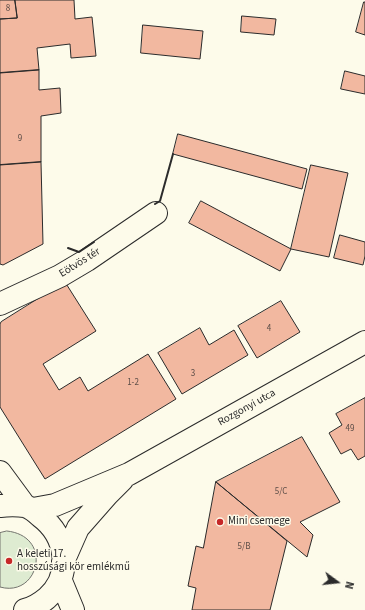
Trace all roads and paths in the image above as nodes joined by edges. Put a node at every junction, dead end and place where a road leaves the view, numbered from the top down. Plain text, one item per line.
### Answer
1 (156, 214) dead end
2 (0, 304) edge
3 (365, 342) edge
4 (0, 472) edge
5 (129, 474) junction
6 (0, 506) edge
7 (29, 508) junction
8 (62, 572) junction
9 (25, 610) edge
10 (73, 610) edge

1 - 2 street, Eötvös tér
3 - 5 street, Rozgonyi utca
4 - 7 street
5 - 7 street, Rozgonyi utca
5 - 8 street, Rozgonyi utca
6 - 7 street, Rozgonyi utca
7 - 8 street
8 - 9 street, Rozgonyi utca
8 - 10 street

